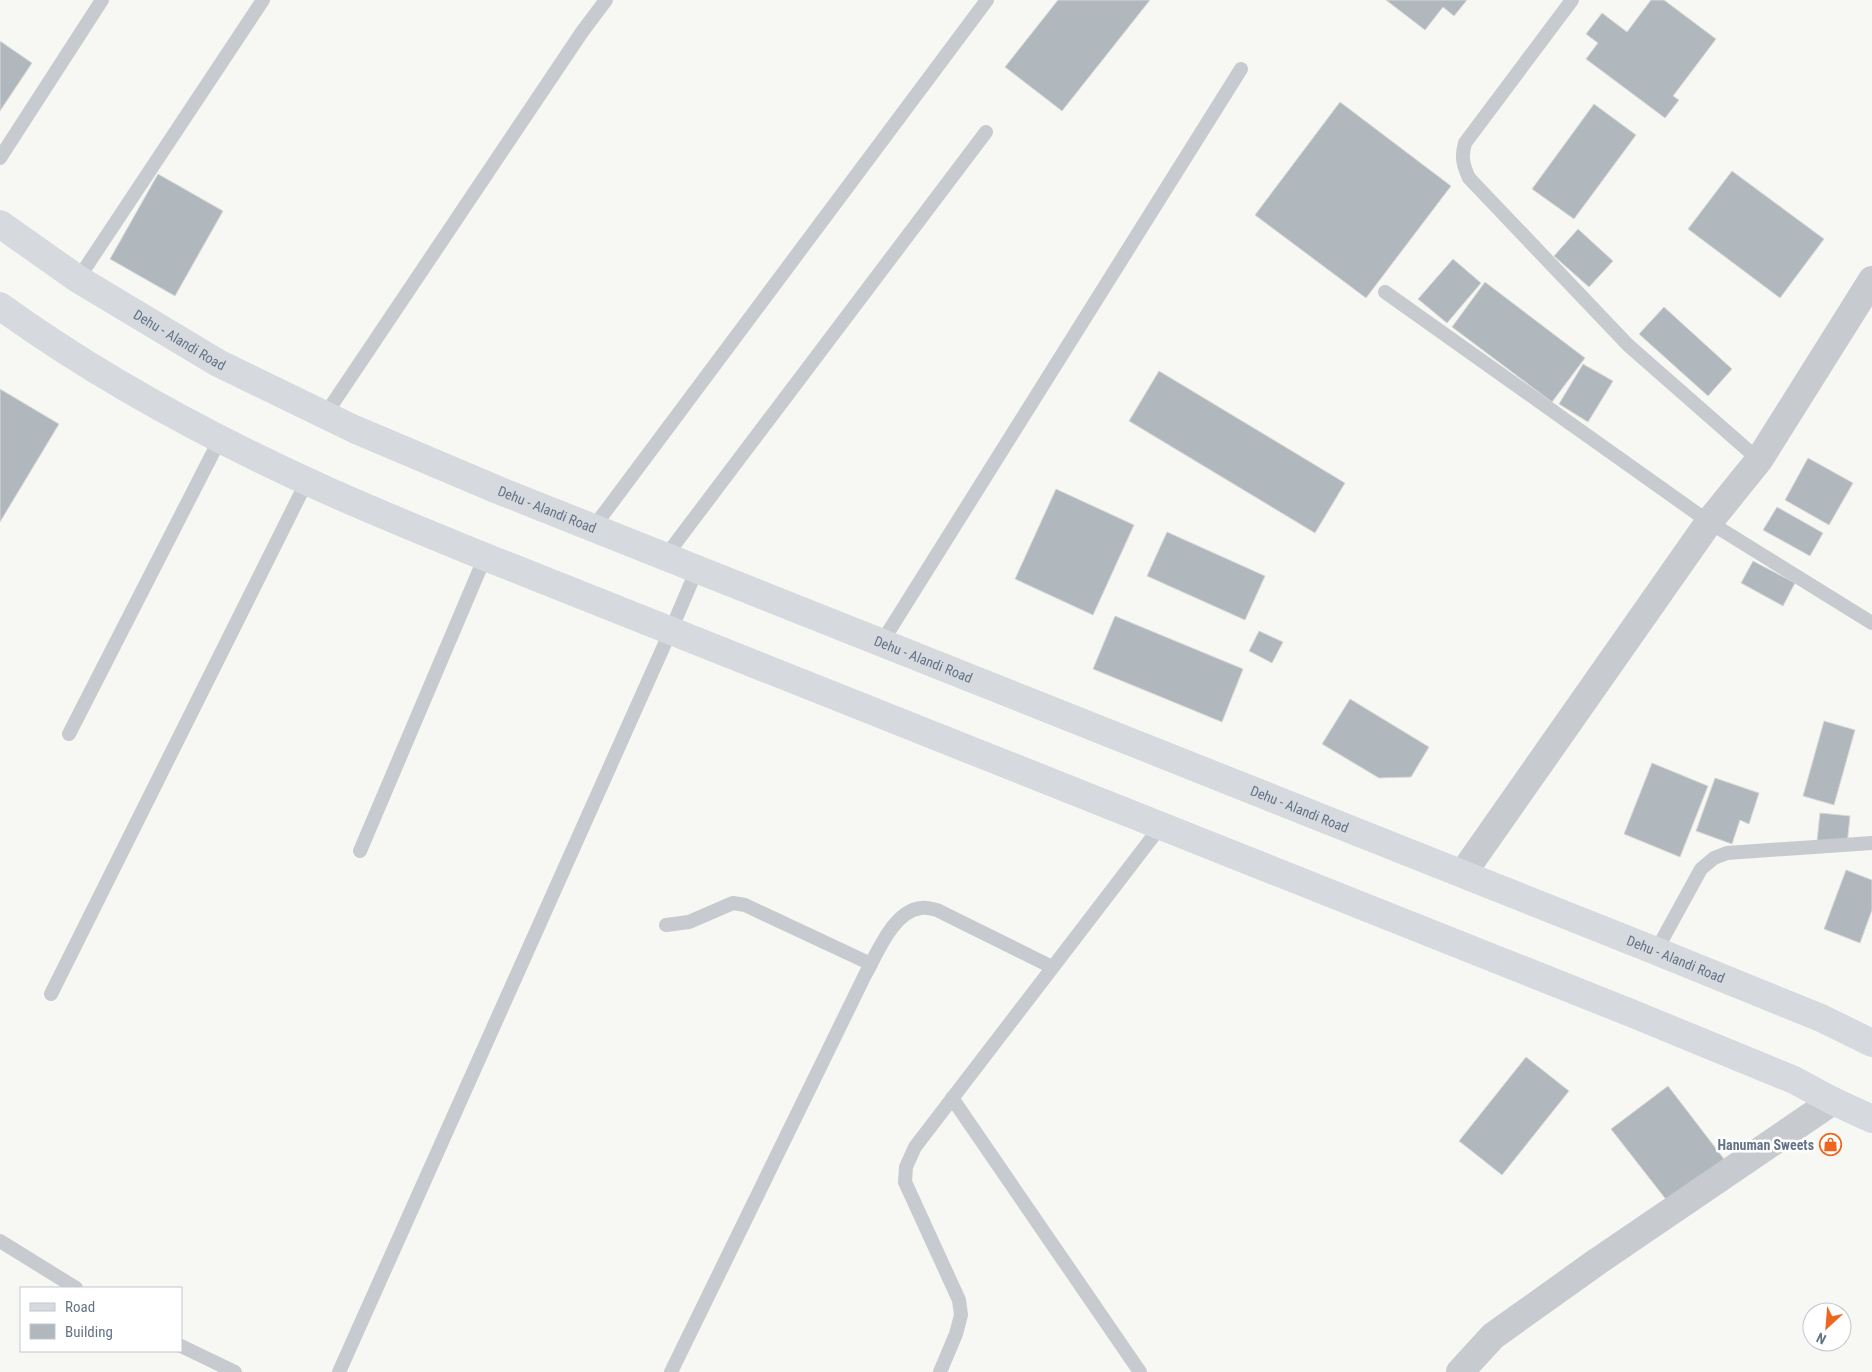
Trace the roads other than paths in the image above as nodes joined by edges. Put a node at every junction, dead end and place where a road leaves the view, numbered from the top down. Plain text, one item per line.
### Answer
1 (102, 0) edge
2 (263, 0) edge
3 (606, 0) edge
4 (987, 0) edge
5 (1572, 0) edge
6 (1241, 69) dead end
7 (986, 132) dead end
8 (0, 158) edge
9 (0, 224) edge
10 (78, 279) junction
11 (1872, 280) edge
12 (1385, 292) dead end
13 (0, 306) edge
14 (325, 415) junction
15 (220, 438) junction
16 (1759, 460) junction
17 (307, 481) junction
18 (1708, 522) junction
19 (593, 528) junction
20 (485, 557) junction
21 (665, 557) junction
22 (697, 569) junction
23 (1872, 624) edge
24 (671, 630) junction
25 (882, 642) junction
26 (69, 734) dead end
27 (1161, 826) junction
28 (1872, 843) edge
29 (360, 851) dead end
30 (1463, 873) junction
31 (666, 925) dead end
32 (1656, 950) junction
33 (872, 964) junction
34 (1052, 968) junction
35 (51, 994) dead end
36 (1872, 1043) edge
37 (952, 1098) junction
38 (1833, 1101) junction
39 (1872, 1119) edge
40 (0, 1241) edge
41 (74, 1287) edge
42 (182, 1346) edge
43 (235, 1372) edge
44 (339, 1372) edge
45 (671, 1372) edge
46 (940, 1372) edge
47 (1140, 1372) edge
48 (1460, 1372) edge

1 - 8 lane
2 - 10 lane
3 - 14 lane
4 - 19 lane
5 - 16 lane
6 - 25 lane
7 - 21 lane
9 - 10 main road, Dehu - Alandi Road
10 - 14 main road, Dehu - Alandi Road
11 - 16 street
12 - 18 lane
13 - 15 main road
14 - 19 main road, Dehu - Alandi Road
15 - 17 main road
15 - 26 lane
16 - 18 street
17 - 20 main road
17 - 35 lane
18 - 23 lane
18 - 30 street
19 - 21 main road, Dehu - Alandi Road
20 - 24 main road
20 - 29 lane
21 - 22 main road, Dehu - Alandi Road
22 - 24 lane
22 - 25 main road, Dehu - Alandi Road
24 - 27 main road
24 - 44 lane
25 - 30 main road, Dehu - Alandi Road
27 - 34 lane
27 - 38 main road
28 - 32 lane
30 - 32 main road, Dehu - Alandi Road
31 - 33 lane
32 - 36 main road, Dehu - Alandi Road
33 - 34 lane
33 - 45 lane
34 - 37 lane
37 - 46 lane
37 - 47 lane
38 - 39 main road
38 - 48 street
40 - 41 lane
42 - 43 lane

